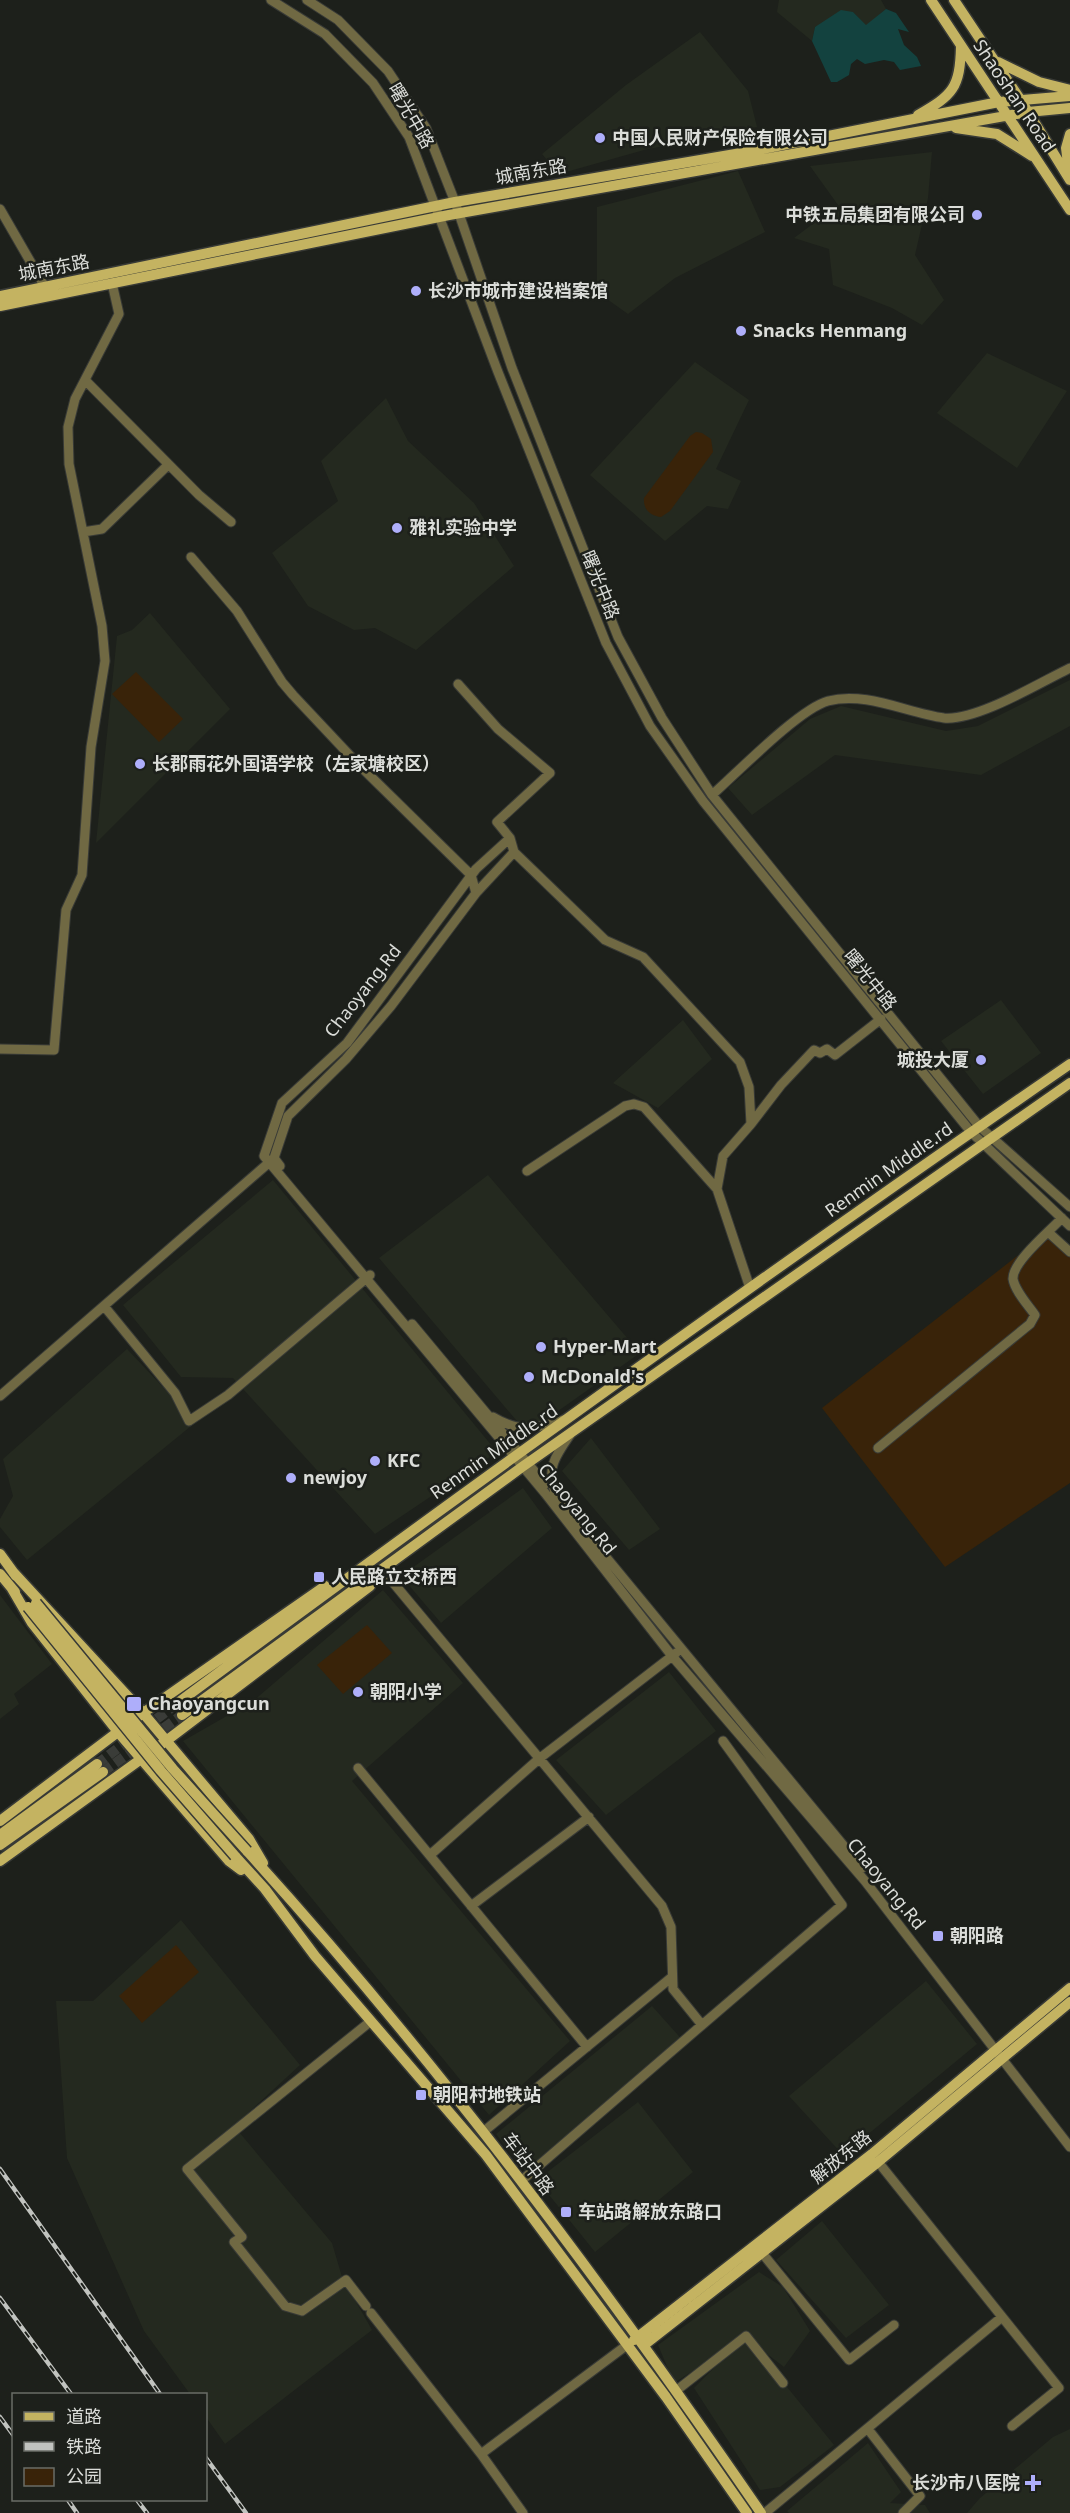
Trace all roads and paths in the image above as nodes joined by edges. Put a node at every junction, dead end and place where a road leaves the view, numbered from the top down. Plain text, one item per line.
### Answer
1 (271, 0) edge
2 (931, 0) edge
3 (954, 0) edge
4 (311, 1) edge
5 (961, 45) junction
6 (992, 57) junction
7 (1070, 90) edge
8 (1070, 96) edge
9 (1020, 99) junction
10 (999, 102) junction
11 (1070, 108) edge
12 (1028, 112) junction
13 (1009, 116) junction
14 (910, 120) junction
15 (946, 127) junction
16 (1070, 135) edge
17 (1037, 159) junction
18 (1070, 175) edge
19 (1070, 180) edge
20 (457, 207) junction
21 (0, 209) edge
22 (1070, 210) edge
23 (438, 212) junction
24 (112, 283) junction
25 (45, 287) junction
26 (0, 296) edge
27 (0, 306) edge
28 (85, 380) junction
29 (168, 465) junction
30 (231, 522) dead end
31 (83, 532) junction
32 (191, 557) dead end
33 (1070, 668) edge
34 (458, 684) dead end
35 (712, 795) junction
36 (510, 838) junction
37 (514, 852) junction
38 (471, 874) junction
39 (476, 893) junction
40 (880, 1019) junction
41 (0, 1049) edge
42 (1070, 1064) edge
43 (1070, 1083) edge
44 (751, 1124) junction
45 (975, 1129) junction
46 (993, 1136) junction
47 (983, 1143) junction
48 (271, 1160) junction
49 (527, 1171) dead end
50 (717, 1189) junction
51 (1070, 1207) edge
52 (1062, 1218) junction
53 (1070, 1226) edge
54 (1048, 1232) junction
55 (1070, 1252) edge
56 (368, 1277) junction
57 (750, 1288) junction
58 (104, 1306) junction
59 (0, 1396) edge
60 (486, 1413) junction
61 (571, 1418) junction
62 (573, 1431) junction
63 (878, 1448) dead end
64 (521, 1460) junction
65 (557, 1498) junction
66 (402, 1538) junction
67 (415, 1544) junction
68 (0, 1554) edge
69 (13, 1572) junction
70 (0, 1574) edge
71 (386, 1574) junction
72 (11, 1587) junction
73 (32, 1605) junction
74 (681, 1649) junction
75 (672, 1656) junction
76 (175, 1706) tunnel mouth
77 (143, 1713) junction
78 (182, 1715) tunnel mouth
79 (118, 1731) junction
80 (166, 1741) junction
81 (723, 1741) dead end
82 (540, 1758) junction
83 (141, 1759) junction
84 (358, 1768) dead end
85 (589, 1817) junction
86 (0, 1821) edge
87 (0, 1836) edge
88 (0, 1845) edge
89 (430, 1855) junction
90 (0, 1861) edge
91 (274, 1881) junction
92 (265, 1889) junction
93 (471, 1906) junction
94 (672, 1977) junction
95 (1070, 1989) edge
96 (1070, 2002) edge
97 (371, 2021) junction
98 (702, 2025) junction
99 (587, 2047) junction
100 (1000, 2052) junction
101 (483, 2132) junction
102 (1070, 2137) edge
103 (1070, 2147) edge
104 (875, 2158) junction
105 (521, 2181) junction
106 (760, 2250) junction
107 (1002, 2317) junction
108 (894, 2325) dead end
109 (640, 2341) junction
110 (627, 2345) junction
111 (783, 2383) dead end
112 (677, 2390) junction
113 (1012, 2426) dead end
114 (871, 2433) dead end
115 (481, 2454) junction
116 (523, 2513) edge
117 (747, 2513) edge
118 (763, 2513) edge
119 (903, 2513) edge

1 - 23 street, 曙光中路
2 - 5 main road, Shaoshan Road
3 - 6 main road, Shaoshan Road
4 - 20 street, 曙光中路
5 - 10 main road, Shaoshan Road
5 - 14 main road
6 - 7 main road
6 - 9 main road, Shaoshan Road
8 - 9 main road, 城南东路
9 - 10 main road, 城南东路
9 - 12 main road, Shaoshan Road
10 - 13 main road, Shaoshan Road
10 - 14 main road, 城南东路
11 - 12 main road, 城南东路
12 - 13 main road, 城南东路
12 - 19 main road, Shaoshan Road
13 - 15 main road, 城南东路
13 - 17 main road, Shaoshan Road
14 - 20 main road, 城南东路
15 - 17 main road
15 - 20 main road, 城南东路
16 - 18 main road
17 - 22 main road, Shaoshan Road
20 - 23 main road, 城南东路
20 - 35 street, 曙光中路
21 - 25 street
23 - 24 main road, 城南东路
23 - 25 main road, 城南东路
23 - 40 street, 曙光中路
24 - 27 main road, 城南东路
24 - 28 street
25 - 26 main road, 城南东路
28 - 29 street
28 - 31 street
29 - 30 street
29 - 31 street
31 - 41 street
32 - 38 street
33 - 35 street
34 - 36 street
35 - 45 street, 曙光中路
36 - 37 street
36 - 38 street, Chaoyang.Rd
37 - 39 street, Chaoyang.Rd
37 - 44 street
38 - 39 street
38 - 48 street, Chaoyang.Rd
39 - 48 street, Chaoyang.Rd
40 - 44 street
40 - 45 street, 曙光中路
42 - 45 main road, Renmin Middle.rd
43 - 46 main road, Renmin Middle.rd
44 - 50 street
45 - 46 street
45 - 47 street, 曙光中路
45 - 57 main road, Renmin Middle.rd
46 - 47 main road, Renmin Middle.rd
46 - 51 street
47 - 52 street, 曙光中路
47 - 62 main road, Renmin Middle.rd
48 - 56 street, Chaoyang.Rd
48 - 58 street
49 - 50 street
50 - 57 street
52 - 53 street, 曙光中路
52 - 54 street
54 - 55 street
54 - 63 street
56 - 58 street
56 - 60 street, Chaoyang.Rd
56 - 64 street, Chaoyang.Rd
57 - 61 main road, Renmin Middle.rd
58 - 59 street
60 - 61 street
60 - 64 street, Chaoyang.Rd
61 - 64 main road, Renmin Middle.rd
62 - 64 main road, Renmin Middle.rd
62 - 65 street
64 - 65 street, Chaoyang.Rd
64 - 66 main road, Renmin Middle.rd
64 - 67 main road, Renmin Middle.rd
64 - 75 street, Chaoyang.Rd
65 - 74 street, Chaoyang.Rd
66 - 76 main road, Renmin Middle.rd
66 - 77 main road
67 - 71 main road
67 - 78 main road, Renmin Middle.rd
68 - 69 main road
69 - 73 main road
69 - 77 main road
70 - 72 main road
71 - 80 main road
71 - 82 street
72 - 73 main road
72 - 79 main road
73 - 91 main road, 车站中路, bridge
73 - 92 main road, 车站中路, bridge
74 - 75 street
74 - 100 street, Chaoyang.Rd
75 - 82 street
75 - 100 street, Chaoyang.Rd
77 - 79 main road
77 - 80 main road
79 - 83 main road
79 - 86 main road
80 - 83 main road
80 - 91 main road
81 - 98 street
82 - 85 street
82 - 89 street
83 - 90 main road
83 - 92 main road
84 - 89 street
85 - 93 street
85 - 94 street
87 - 88 main road
89 - 93 street
91 - 101 main road, 车站中路
92 - 97 main road, 车站中路
93 - 99 street
94 - 98 street
94 - 99 street
95 - 100 main road, 解放东路
96 - 100 main road, 解放东路
97 - 110 main road, 车站中路
97 - 115 street
98 - 105 street
99 - 101 street
100 - 102 street, Chaoyang.Rd
100 - 103 street, Chaoyang.Rd
100 - 104 main road, 解放东路
101 - 105 main road, 车站中路
104 - 106 main road, 解放东路
104 - 107 street
105 - 109 main road, 车站中路
106 - 108 street
106 - 109 main road, 解放东路
107 - 113 street
107 - 118 street
109 - 110 main road, 解放东路
109 - 112 main road, 车站中路
110 - 115 street
110 - 117 main road, 车站中路
111 - 112 street
112 - 118 main road, 车站中路
114 - 119 street
115 - 116 street

